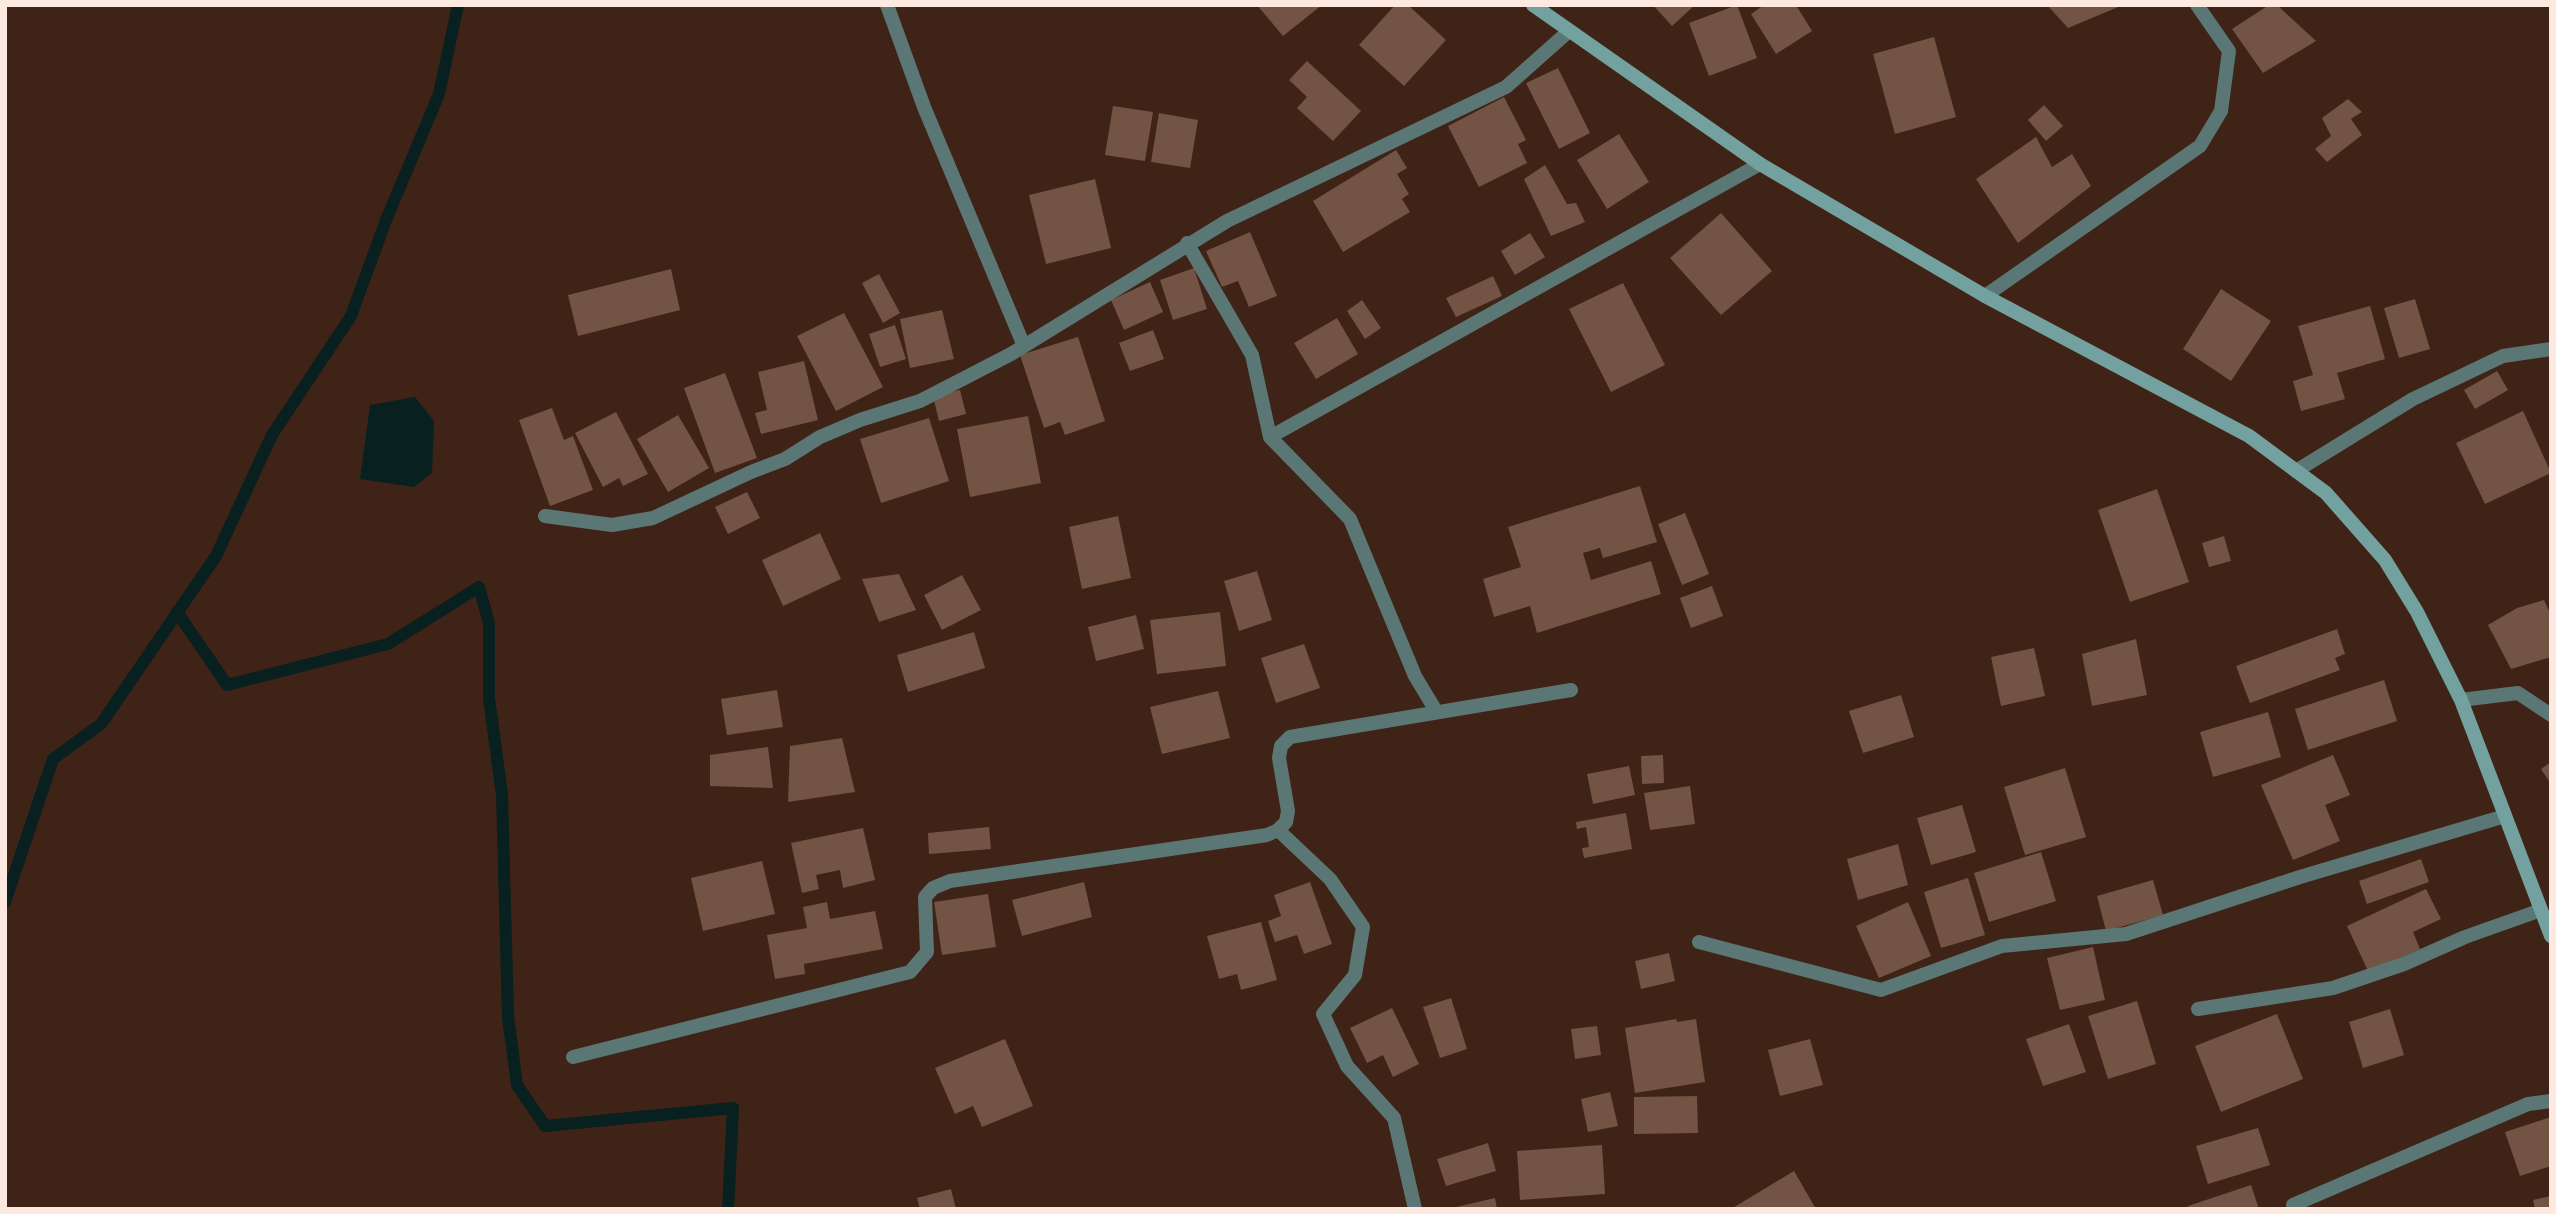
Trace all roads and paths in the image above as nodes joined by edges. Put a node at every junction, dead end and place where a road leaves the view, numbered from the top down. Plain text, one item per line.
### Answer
1 (887, 5) edge
2 (1533, 5) edge
3 (2197, 5) edge
4 (1569, 30) junction
5 (1760, 164) junction
6 (1187, 243) junction
7 (1985, 296) junction
8 (1024, 346) junction
9 (2551, 349) edge
10 (1270, 437) junction
11 (2296, 471) junction
12 (545, 516) dead end
13 (1571, 690) dead end
14 (2461, 700) junction
15 (1436, 711) junction
16 (2551, 715) edge
17 (2505, 816) junction
18 (1279, 830) junction
19 (2541, 910) junction
20 (2551, 936) edge
21 (1699, 942) dead end
22 (2198, 1009) dead end
23 (573, 1057) dead end
24 (2551, 1101) edge
25 (2293, 1205) dead end
26 (1415, 1209) edge

1 - 8 street
2 - 4 main road
3 - 7 street
4 - 5 main road
4 - 6 street
5 - 7 main road
5 - 10 street
6 - 8 street
6 - 10 street
7 - 11 main road
8 - 12 street
9 - 11 street
10 - 15 street
11 - 14 main road
13 - 15 street
14 - 16 street
14 - 17 main road
15 - 18 street
17 - 19 main road
17 - 21 street
18 - 23 street
18 - 26 street
19 - 20 main road
19 - 22 street
24 - 25 street

